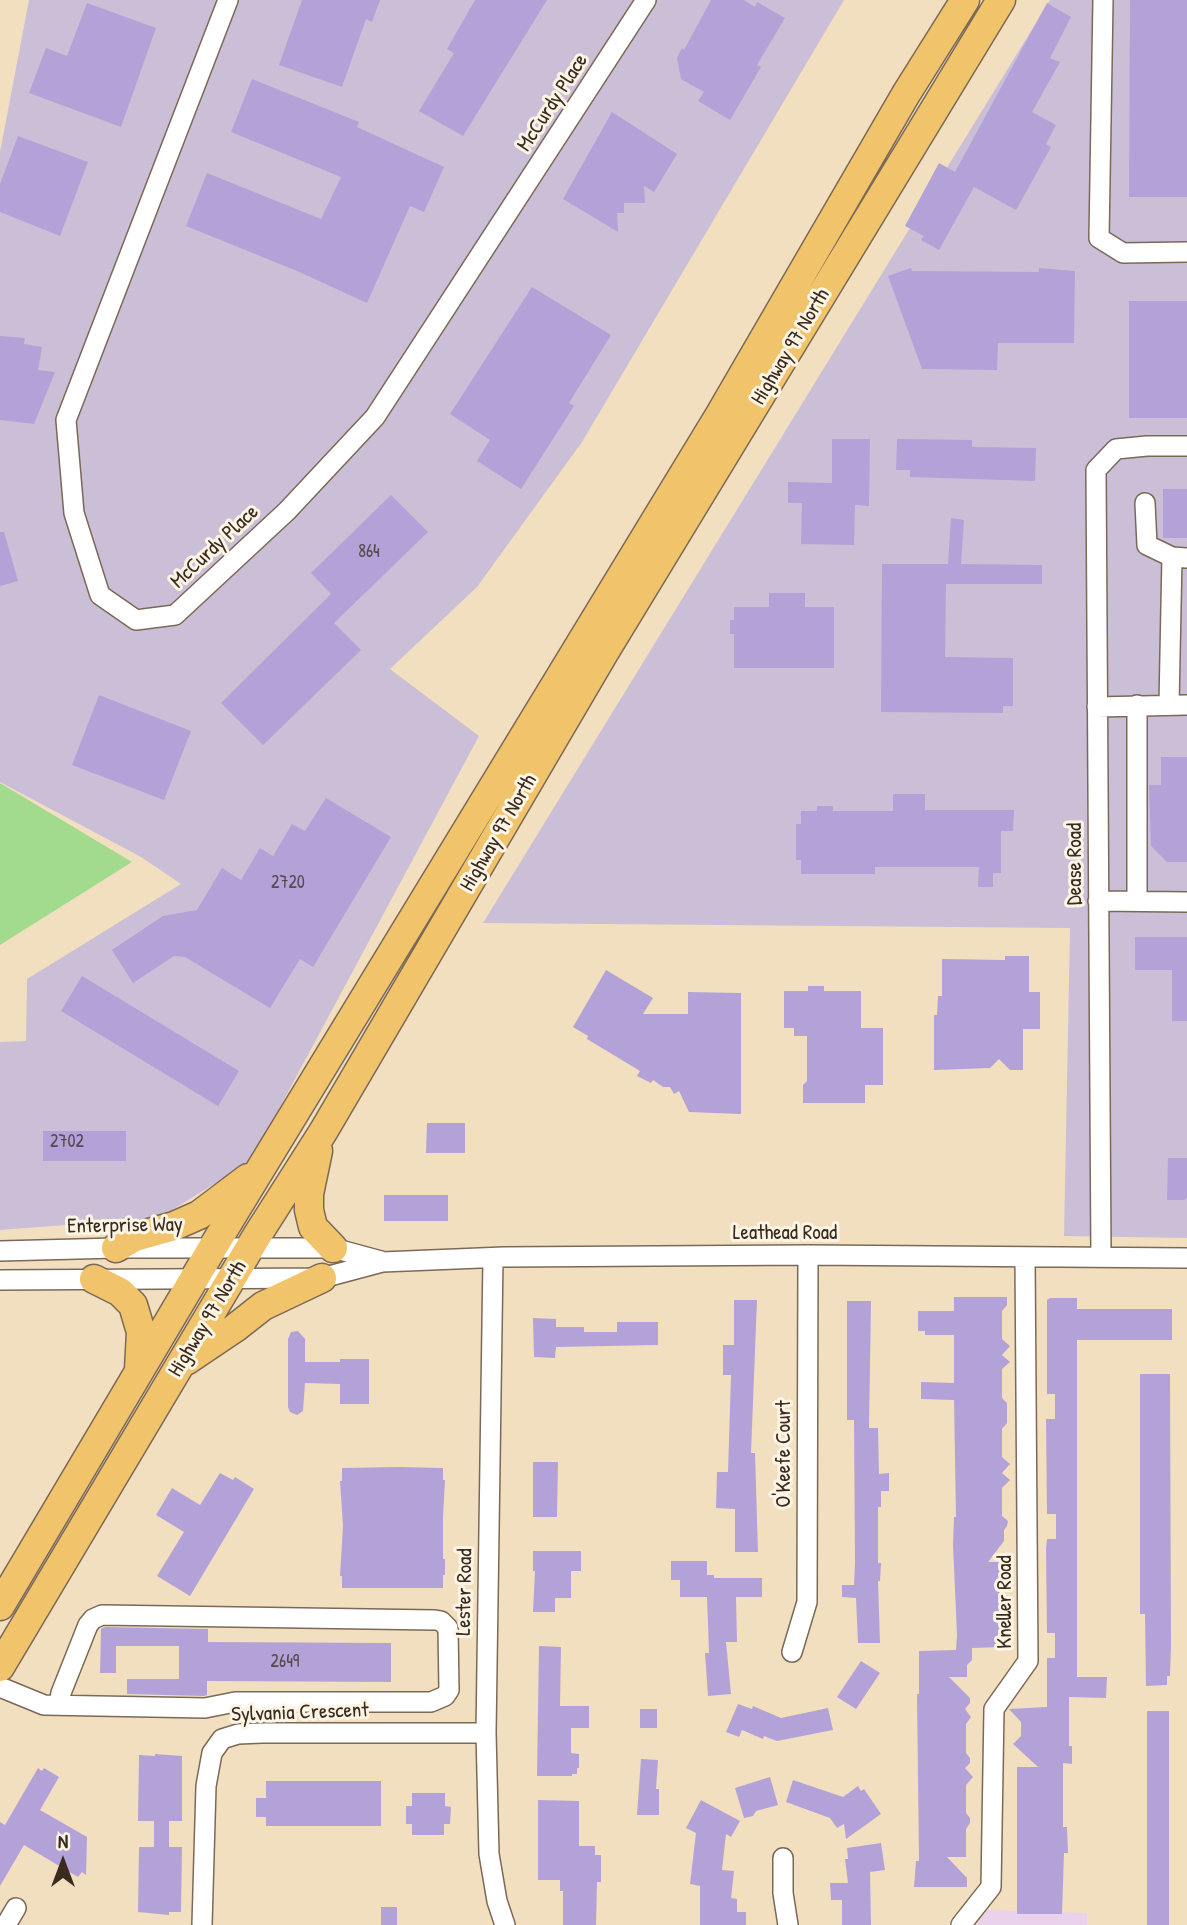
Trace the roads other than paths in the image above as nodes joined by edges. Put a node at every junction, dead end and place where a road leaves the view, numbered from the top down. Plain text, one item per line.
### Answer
1 (228, 0) edge
2 (646, 0) edge
3 (965, 0) edge
4 (1001, 0) edge
5 (1103, 0) edge
6 (1187, 252) edge
7 (1187, 446) edge
8 (1145, 503) dead end
9 (1179, 557) edge
10 (1178, 704) edge
11 (1138, 705) junction
12 (1097, 707) junction
13 (1098, 901) junction
14 (1137, 901) junction
15 (1187, 902) edge
16 (323, 1132) junction
17 (264, 1165) junction
18 (213, 1247) junction
19 (116, 1248) junction
20 (250, 1248) junction
21 (333, 1248) junction
22 (0, 1251) edge
23 (808, 1255) junction
24 (1025, 1257) junction
25 (1101, 1257) junction
26 (493, 1258) junction
27 (1187, 1258) edge
28 (382, 1262) junction
29 (195, 1278) junction
30 (322, 1278) junction
31 (94, 1279) junction
32 (232, 1279) junction
33 (0, 1280) edge
34 (180, 1364) junction
35 (139, 1372) junction
36 (0, 1606) edge
37 (792, 1651) dead end
38 (0, 1667) edge
39 (0, 1687) edge
40 (59, 1705) junction
41 (486, 1733) junction
42 (783, 1858) dead end
43 (202, 1925) edge
44 (505, 1925) edge
45 (788, 1925) edge
46 (961, 1925) edge

1 - 2 street, McCurdy Place
3 - 17 highway, Highway 97 North
4 - 16 highway, Highway 97 North
5 - 6 street
7 - 12 street, Dease Road
8 - 9 street
9 - 10 street
10 - 11 street
11 - 12 street
11 - 14 street
12 - 13 street, Dease Road
13 - 14 street
13 - 25 street, Dease Road
14 - 15 street
16 - 20 highway, Highway 97 North
16 - 21 highway
17 - 18 highway, Highway 97 North
17 - 19 highway
18 - 19 street, Enterprise Way
18 - 20 street, Enterprise Way
18 - 29 highway, Highway 97 North
19 - 22 street, Enterprise Way
20 - 21 street, Leathead Road
20 - 32 highway, Highway 97 North
21 - 28 street, Leathead Road
23 - 24 street, Leathead Road
23 - 26 street, Leathead Road
23 - 37 street, O'Keefe Court
24 - 25 street, Leathead Road
24 - 46 street, Kneller Road
25 - 27 street, Leathead Road
26 - 28 street, Leathead Road
26 - 41 street, Lester Road
28 - 30 street, Leathead Road
29 - 31 street
29 - 32 street, Leathead Road
29 - 35 highway, Highway 97 North
30 - 32 street, Leathead Road
30 - 34 highway
31 - 33 street
31 - 35 highway
32 - 34 highway, Highway 97 North
34 - 38 highway, Highway 97 North
35 - 36 highway, Highway 97 North
39 - 40 street
40 - 40 street
41 - 43 street, Sylvania Crescent
41 - 44 street, Lester Road
42 - 45 street

